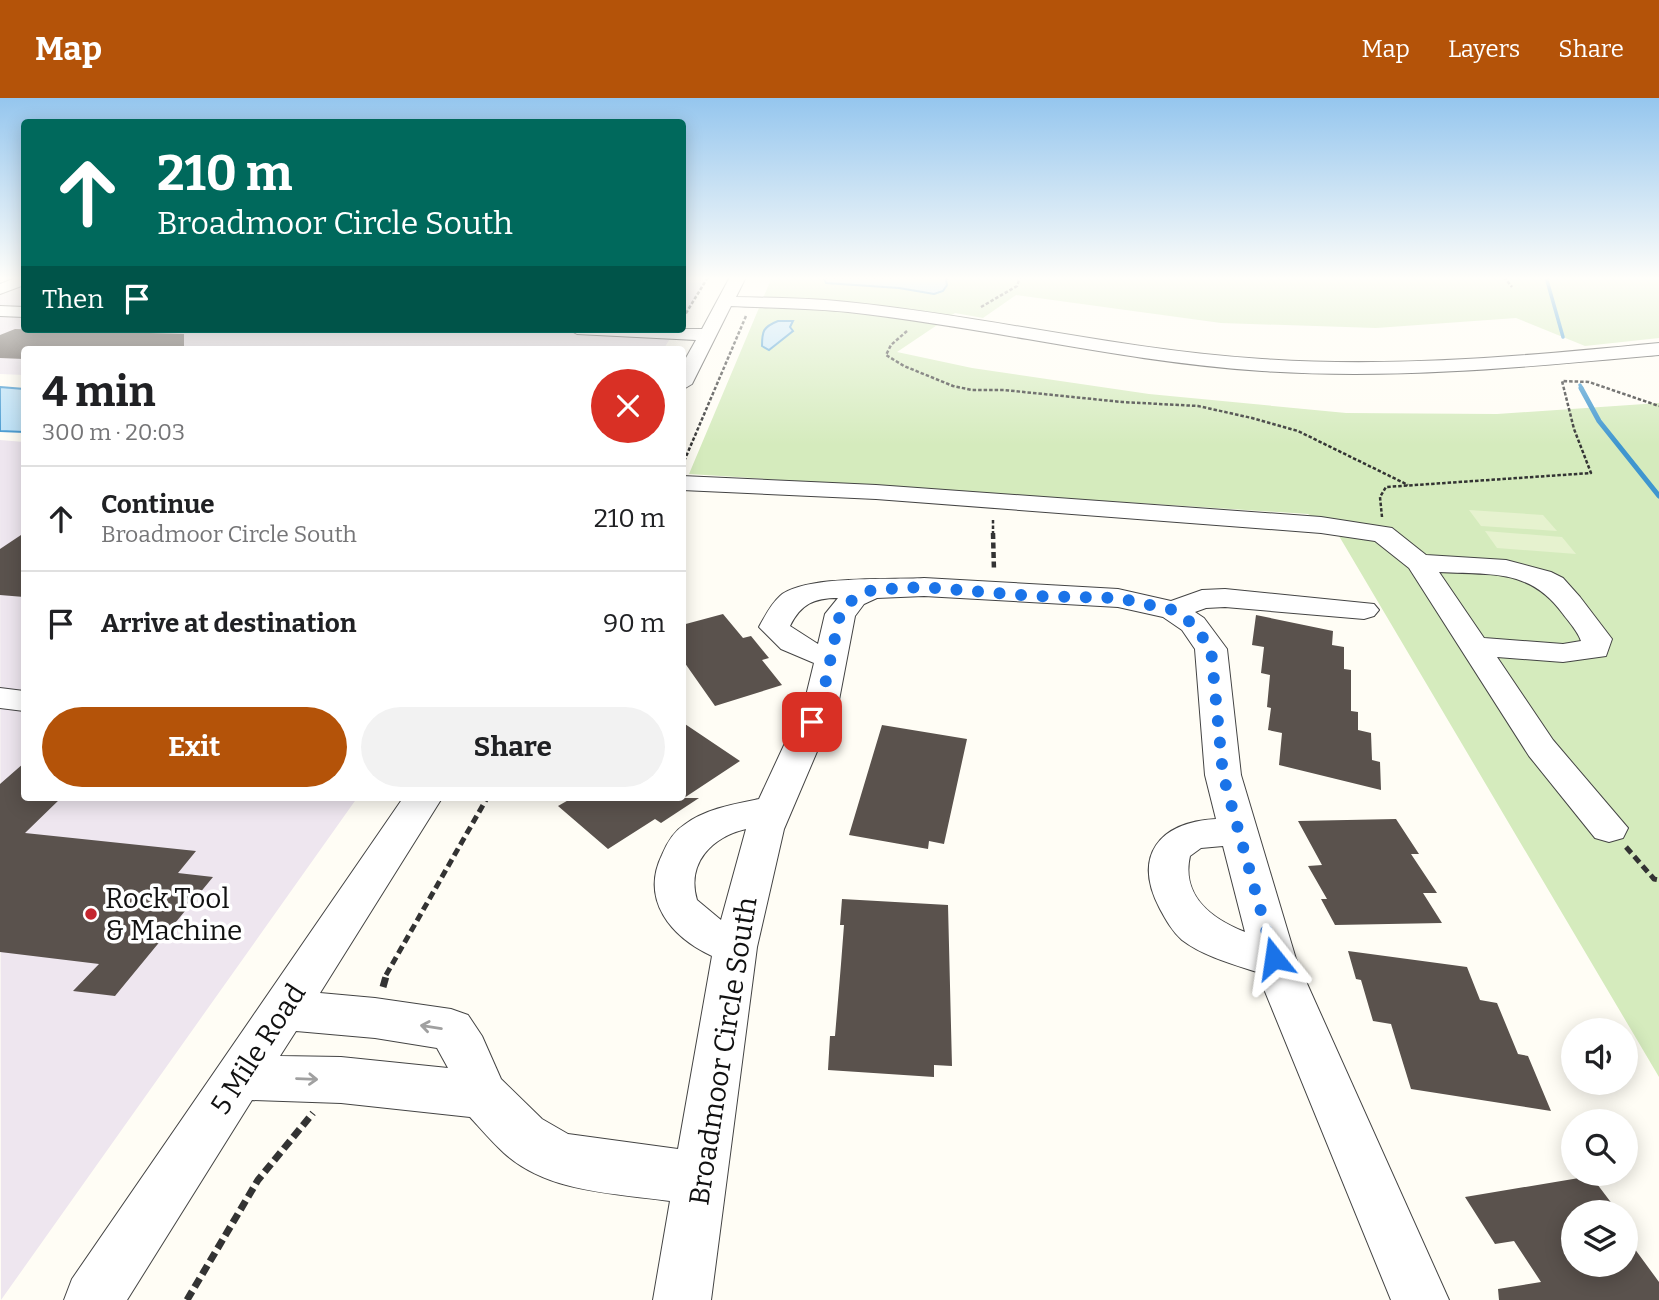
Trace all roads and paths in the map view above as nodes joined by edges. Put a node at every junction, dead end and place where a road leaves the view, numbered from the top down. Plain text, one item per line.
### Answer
1 (666, 333) edge
2 (739, 333) edge
3 (904, 333) edge
4 (1022, 333) edge
5 (708, 335) joint
6 (1659, 349) edge
7 (686, 376) edge
8 (1659, 406) edge
9 (686, 457) edge
10 (686, 484) edge
11 (1408, 485) junction
12 (1383, 534) junction
13 (1419, 563) junction
14 (872, 590) junction
15 (1173, 610) junction
16 (1364, 610) dead end
17 (1472, 646) junction
18 (829, 658) junction
19 (0, 698) edge
20 (21, 701) edge
21 (421, 801) edge
22 (773, 810) junction
23 (1609, 828) joint
24 (1239, 832) junction
25 (1659, 880) edge
26 (735, 947) junction
27 (1274, 958) junction
28 (283, 1010) junction
29 (239, 1077) junction
30 (483, 1094) junction
31 (702, 1179) junction
32 (93, 1300) edge
33 (682, 1300) edge
34 (1420, 1300) edge

1 - 5 street
2 - 9 path
3 - 11 path
4 - 6 street
5 - 7 street
8 - 11 path
10 - 12 street
11 - 12 path
12 - 13 street
13 - 17 street
13 - 17 street
14 - 15 street
14 - 18 street, Broadmoor Circle South
14 - 18 street
15 - 16 street
15 - 24 street
17 - 23 street
18 - 22 street, Broadmoor Circle South
19 - 20 street
21 - 28 street, 5 Mile Road
22 - 26 street, Broadmoor Circle South
22 - 26 street
23 - 25 path
24 - 27 street
24 - 27 street
26 - 31 street, Broadmoor Circle South
27 - 34 street
28 - 29 street, 5 Mile Road
30 -> 28 street
29 -> 30 street
29 - 32 street, 5 Mile Road
30 - 31 street
31 - 33 street, Broadmoor Circle South

